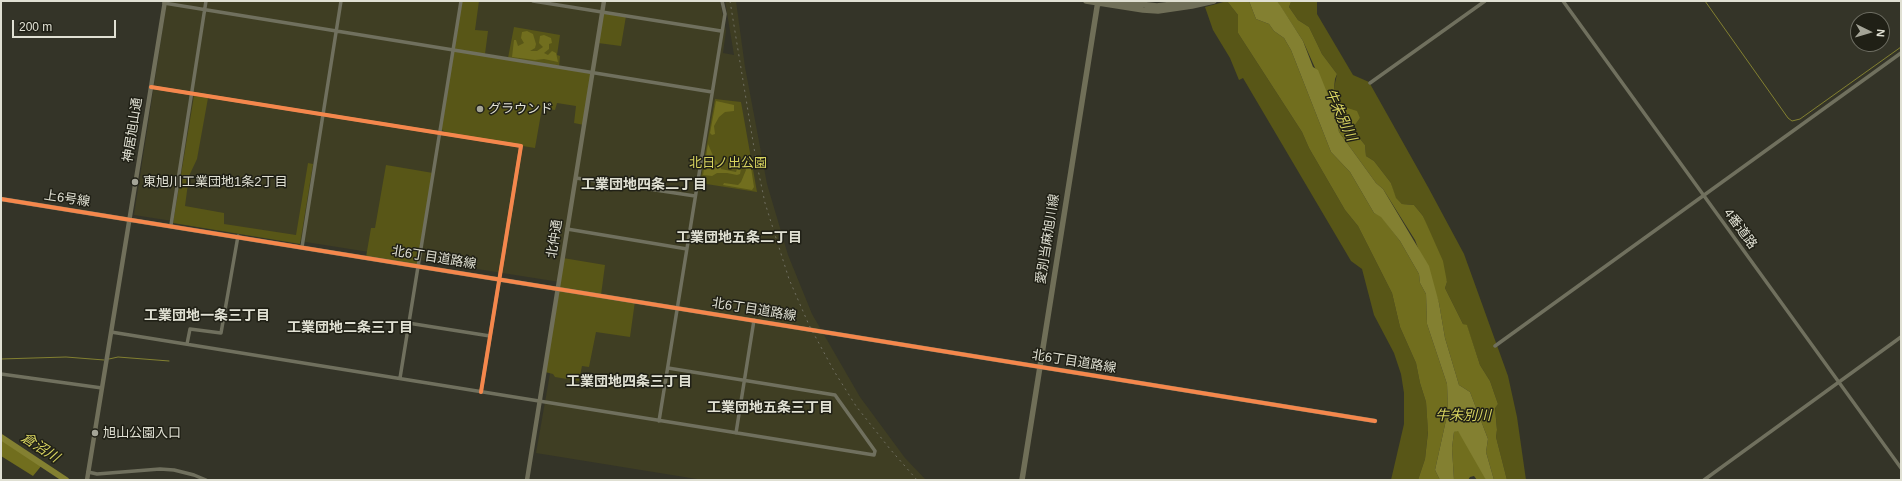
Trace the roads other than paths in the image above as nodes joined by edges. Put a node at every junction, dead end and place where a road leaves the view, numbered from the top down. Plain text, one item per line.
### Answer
1 (206, 1) edge
2 (341, 1) edge
3 (461, 1) edge
4 (533, 1) edge
5 (604, 1) edge
6 (722, 1) edge
7 (1086, 1) edge
8 (1113, 1) edge
9 (1197, 1) edge
10 (1214, 1) edge
11 (1485, 1) edge
12 (1563, 1) edge
13 (165, 2) edge
14 (1098, 2) edge
15 (205, 9) junction
16 (602, 12) junction
17 (337, 31) junction
18 (721, 31) junction
19 (453, 50) junction
20 (1901, 53) edge
21 (593, 72) junction
22 (1370, 84) dead end
23 (151, 87) junction
24 (712, 92) junction
25 (192, 93) junction
26 (323, 114) junction
27 (439, 133) junction
28 (576, 178) junction
29 (695, 196) junction
30 (1704, 196) junction
31 (1, 199) edge
32 (129, 219) junction
33 (171, 225) junction
34 (567, 229) junction
35 (238, 236) junction
36 (302, 247) junction
37 (687, 249) junction
38 (418, 265) junction
39 (500, 279) junction
40 (558, 288) junction
41 (677, 308) junction
42 (754, 320) junction
43 (408, 323) junction
44 (111, 332) junction
45 (490, 336) junction
46 (1901, 337) edge
47 (187, 344) junction
48 (1495, 346) dead end
49 (1039, 366) junction
50 (668, 368) junction
51 (1, 374) edge
52 (400, 378) junction
53 (745, 380) junction
54 (1838, 382) junction
55 (102, 388) junction
56 (481, 392) junction
57 (540, 402) junction
58 (659, 421) junction
59 (1375, 421) dead end
60 (736, 433) junction
61 (1901, 468) edge
62 (88, 477) edge
63 (206, 480) edge
64 (527, 480) edge
65 (1022, 480) edge
66 (1704, 480) edge

1 - 15 street
2 - 17 street
3 - 19 street
4 - 16 street
5 - 16 street, 北仲通
6 - 18 street
7 - 14 main road
8 - 9 main road
10 - 14 main road
11 - 22 street
12 - 30 street, 4番道路
13 - 15 street
13 - 23 street, 神居旭山通
14 - 49 main road, 愛別当麻旭川線
15 - 17 street
15 - 25 street
16 - 18 street
16 - 21 street, 北仲通
17 - 19 street
17 - 26 street
18 - 24 street
19 - 21 street
19 - 27 street
20 - 30 street
21 - 24 street
21 - 28 street, 北仲通
23 - 25 street
23 - 32 street, 神居旭山通
24 - 29 street
25 - 26 street
25 - 33 street
26 - 27 street
26 - 36 street
27 - 38 street
27 - 39 street
28 - 29 street
28 - 34 street, 北仲通
29 - 37 street
30 - 48 street
30 - 54 street, 4番道路
31 - 32 street, 上6号線
32 - 33 street, 北6丁目道路線
32 - 44 street, 神居旭山通
33 - 35 street, 北6丁目道路線
34 - 37 street
34 - 40 street, 北仲通
35 - 36 street, 北6丁目道路線
35 - 47 street
36 - 38 street, 北6丁目道路線
37 - 41 street
38 - 39 street, 北6丁目道路線
38 - 43 street
39 - 40 street, 北6丁目道路線
39 - 45 street
40 - 41 street, 北6丁目道路線
40 - 57 street, 北仲通
41 - 42 street, 北6丁目道路線
41 - 50 street
42 - 49 street, 北6丁目道路線
42 - 53 street
43 - 45 street
43 - 52 street
44 - 47 street
44 - 55 street, 神居旭山通
45 - 56 street
46 - 54 street
47 - 52 street
49 - 59 street, 北6丁目道路線
49 - 65 main road, 愛別当麻旭川線
50 - 53 street
50 - 58 street
51 - 55 street
52 - 56 street
53 - 60 street
53 - 60 street
54 - 61 street, 4番道路
54 - 66 street
55 - 62 street, 神居旭山通
56 - 57 street
57 - 58 street
57 - 64 street, 北仲通
58 - 60 street
62 - 63 street

